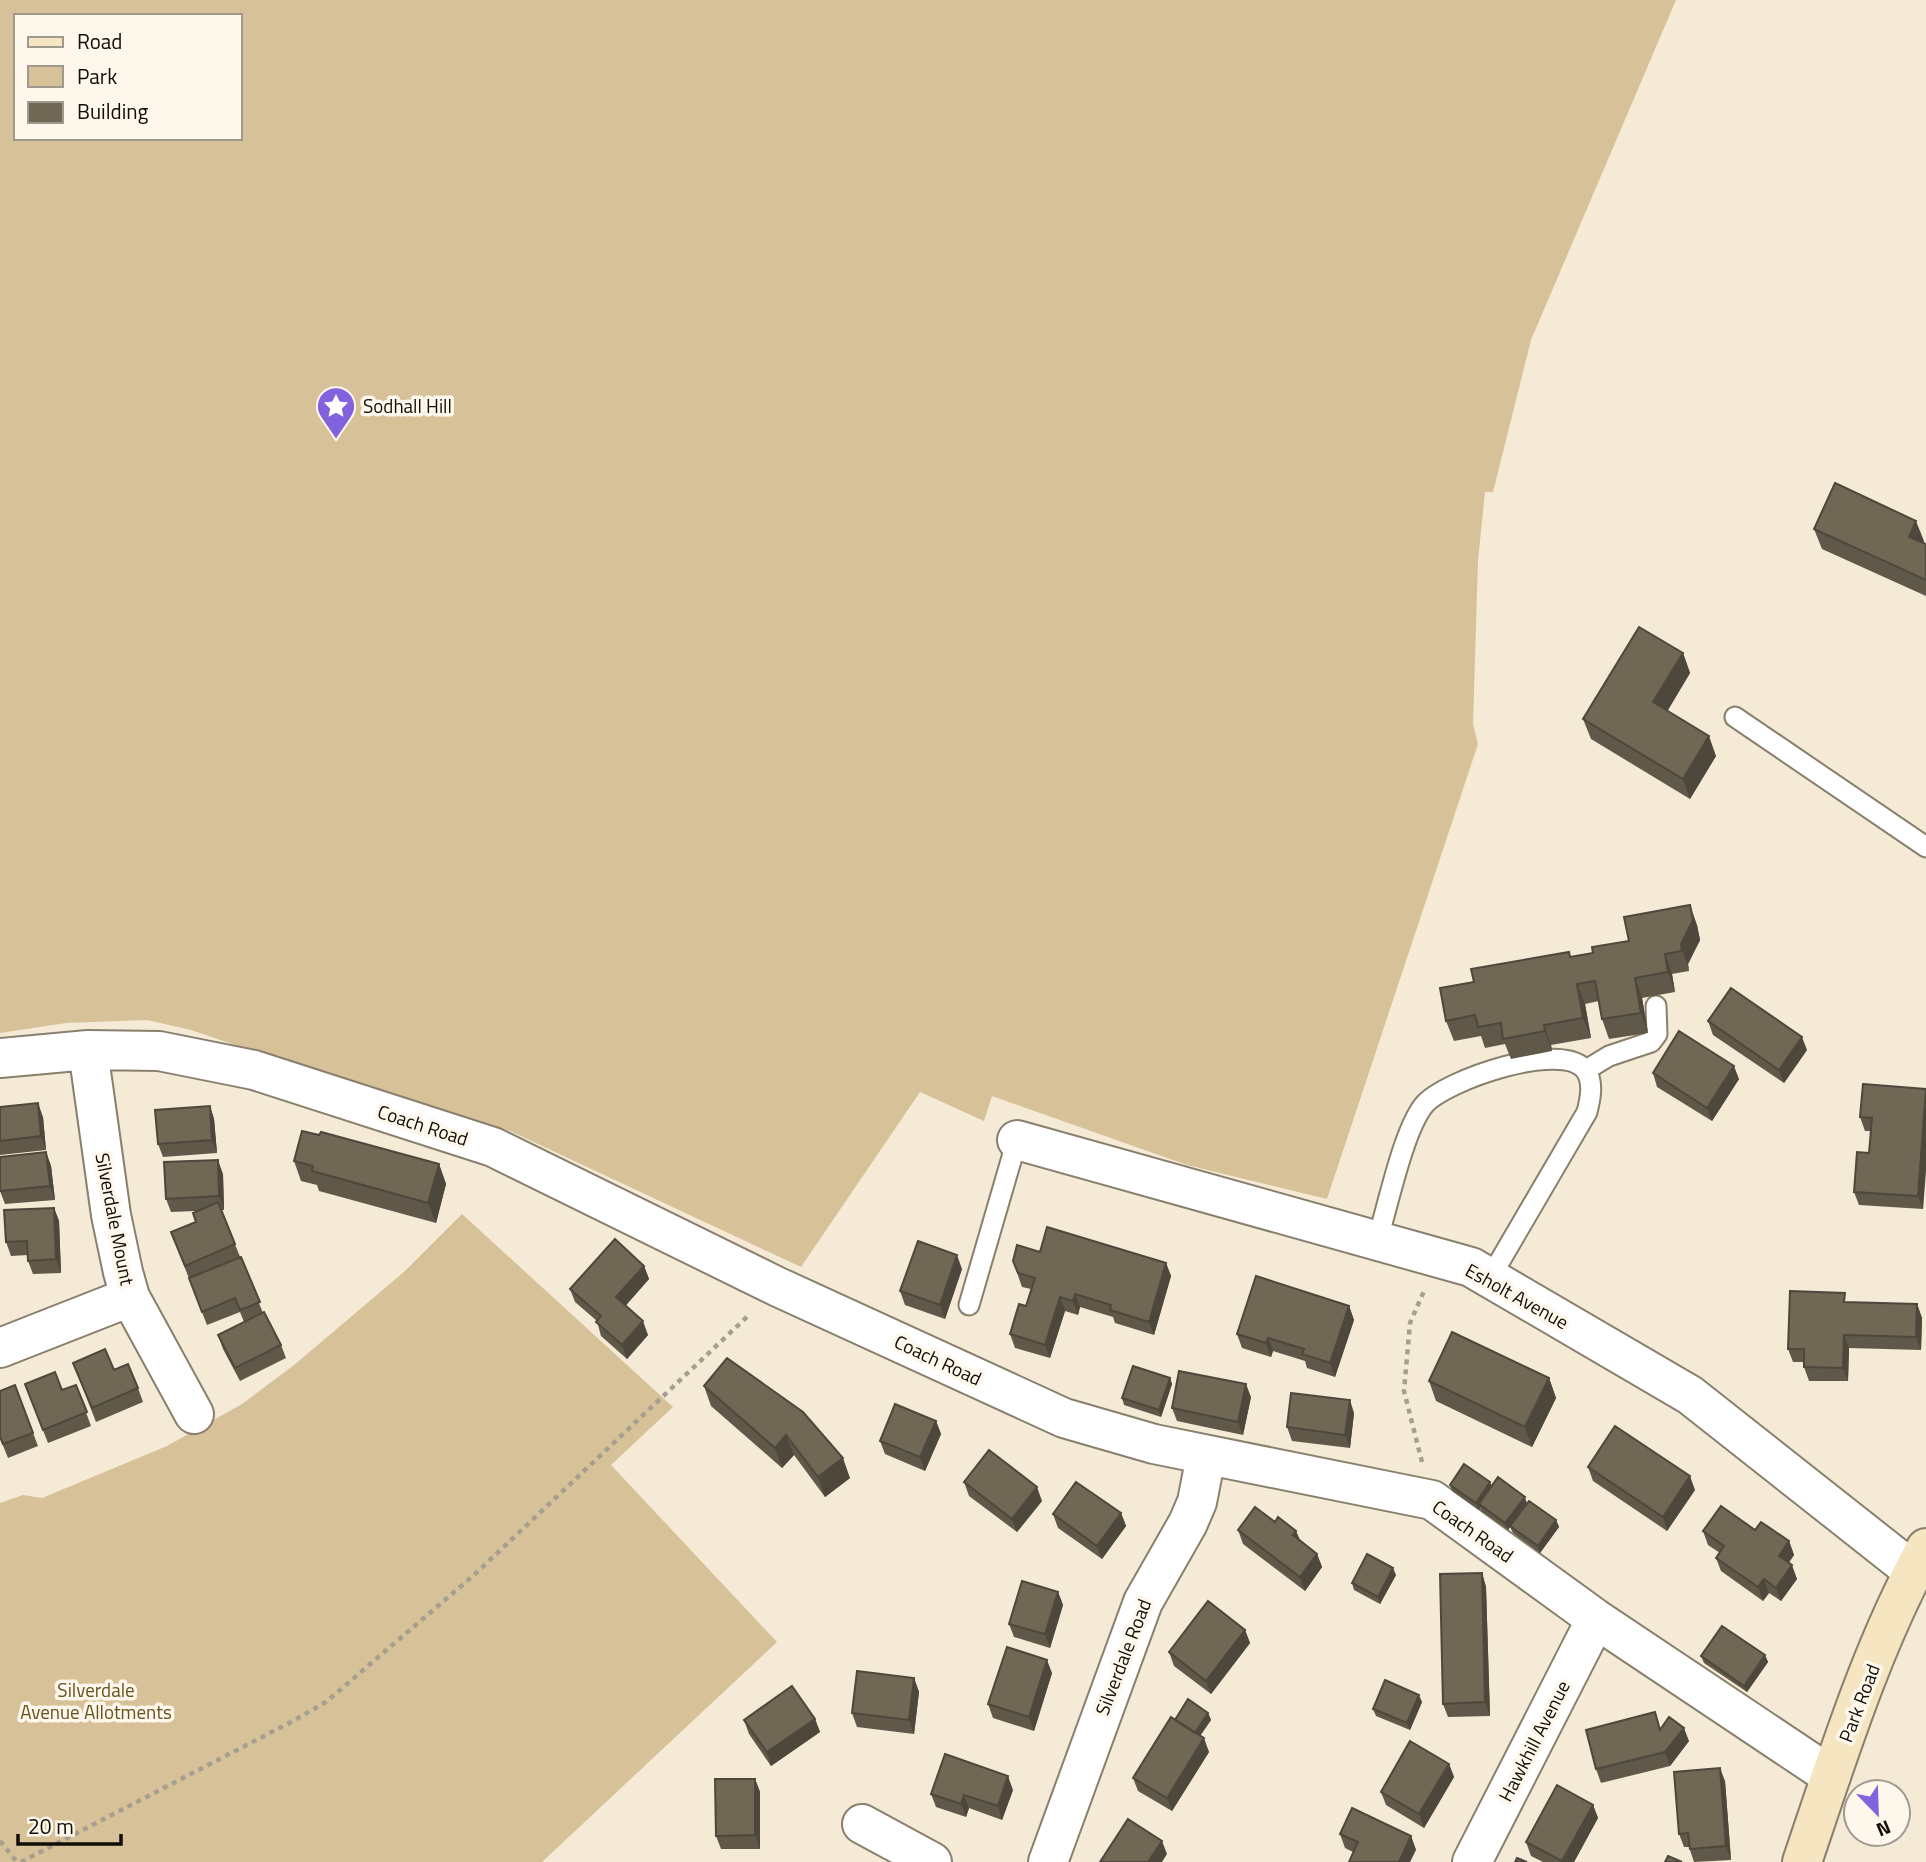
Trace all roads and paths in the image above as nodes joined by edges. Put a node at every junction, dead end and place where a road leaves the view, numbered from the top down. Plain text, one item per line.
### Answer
1 (1735, 717) dead end
2 (1926, 847) edge
3 (1656, 1006) dead end
4 (88, 1050) junction
5 (0, 1058) edge
6 (1586, 1070) junction
7 (1017, 1140) joint
8 (1377, 1241) junction
9 (1439, 1258) junction
10 (1490, 1278) junction
11 (778, 1287) junction
12 (130, 1297) junction
13 (969, 1305) dead end
14 (0, 1348) edge
15 (194, 1414) dead end
16 (1206, 1456) junction
17 (1432, 1500) junction
18 (1920, 1560) edge
19 (1596, 1619) junction
20 (1831, 1776) junction
21 (862, 1824) dead end
22 (0, 1841) edge
23 (19, 1862) edge
24 (932, 1862) edge
25 (1048, 1862) edge
26 (1472, 1862) edge
27 (1802, 1862) edge

1 - 2 lane
3 - 6 lane
4 - 5 street, Coach Road
4 - 11 street, Coach Road
4 - 12 street, Silverdale Mount
6 - 8 lane
6 - 10 lane
7 - 8 street, Esholt Avenue
7 - 13 lane
8 - 9 street, Esholt Avenue
9 - 10 street, Esholt Avenue
9 - 17 path
10 - 18 street, Esholt Avenue
11 - 16 street, Coach Road
11 - 23 path
12 - 14 street
12 - 15 street, Silverdale Mount
16 - 17 street, Coach Road
16 - 25 street, Silverdale Road
17 - 19 street, Coach Road
18 - 20 main road, Park Road
19 - 20 street, Coach Road
19 - 26 street, Hawkhill Avenue
20 - 27 main road, Park Road
21 - 24 street
22 - 23 path

